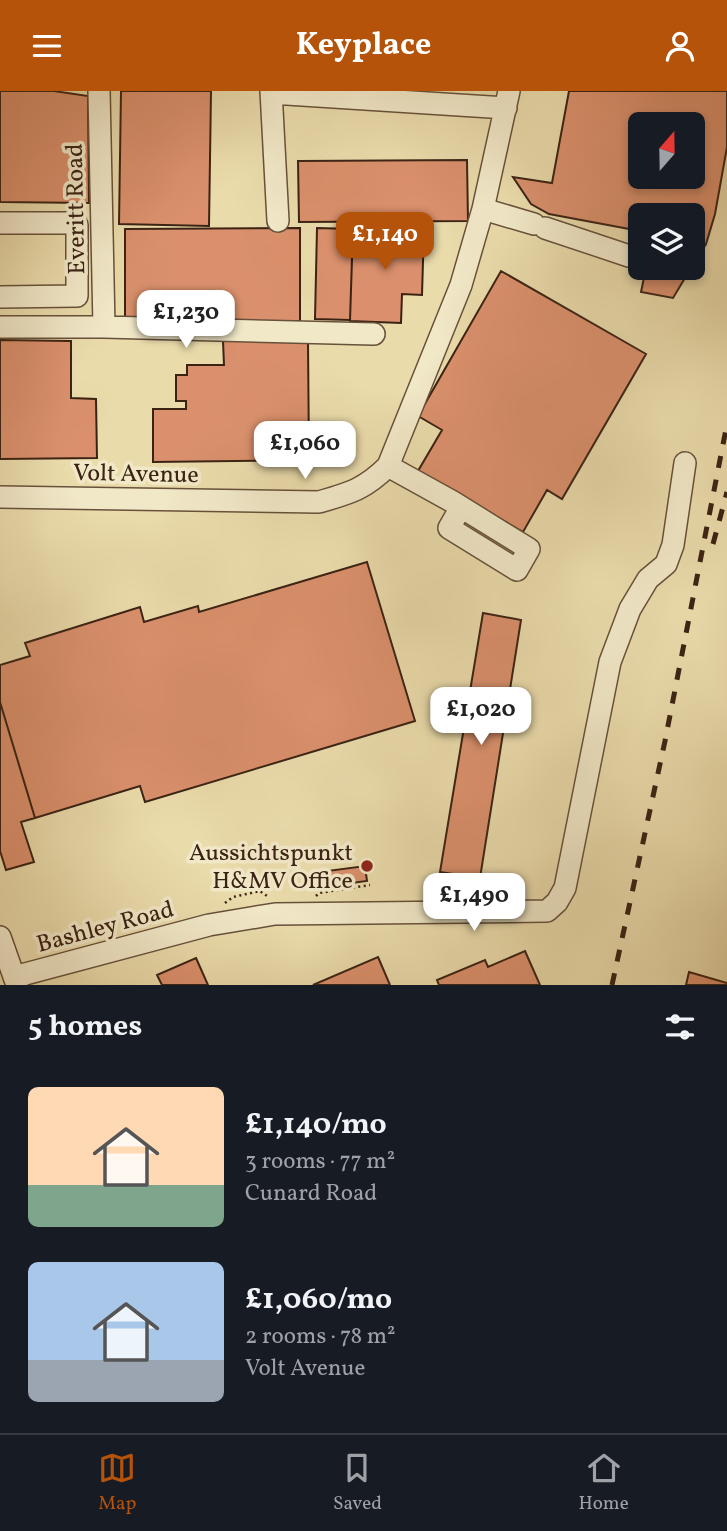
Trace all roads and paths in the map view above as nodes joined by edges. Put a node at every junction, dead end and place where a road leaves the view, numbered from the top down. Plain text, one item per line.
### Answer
1 (99, 91) edge
2 (271, 92) edge
3 (508, 100) edge
4 (483, 209) junction
5 (278, 221) dead end
6 (0, 223) edge
7 (628, 256) edge
8 (0, 297) edge
9 (0, 327) edge
10 (104, 327) junction
11 (374, 334) dead end
12 (685, 463) dead end
13 (388, 466) junction
14 (0, 498) edge
15 (461, 507) dead end
16 (0, 937) edge
17 (16, 981) edge

1 - 10 street, Everitt Road
2 - 3 street, Volt Avenue
2 - 5 street, Volt Avenue
3 - 4 street, Volt Avenue
4 - 7 street
4 - 13 street, Volt Avenue
6 - 8 street
9 - 10 street
10 - 11 street
12 - 17 street, Bashley Road
13 - 14 street, Volt Avenue
13 - 15 street
16 - 17 street, Bashley Road

